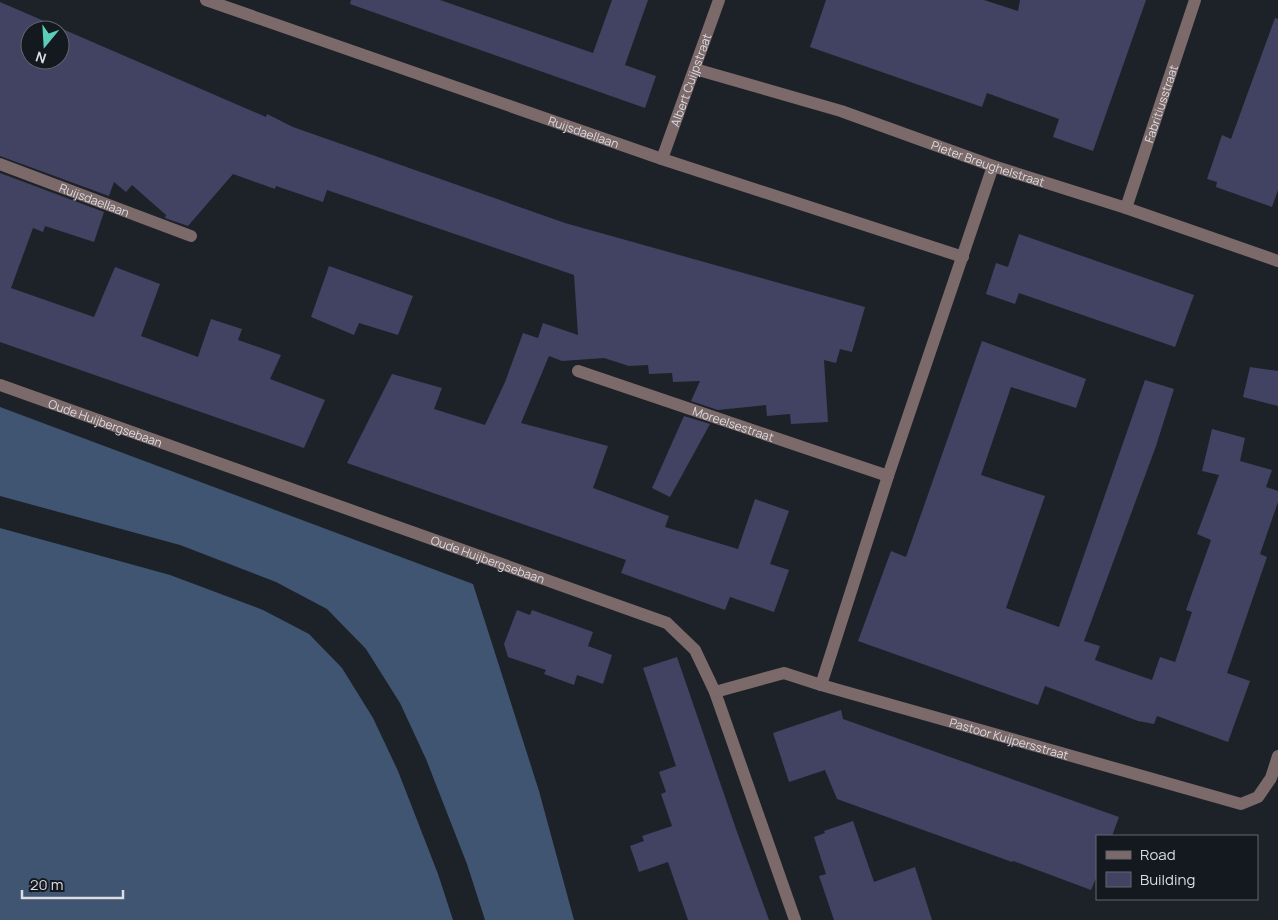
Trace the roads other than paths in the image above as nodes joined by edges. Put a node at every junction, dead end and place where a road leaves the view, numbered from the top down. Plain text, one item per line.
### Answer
1 (206, 0) edge
2 (719, 0) edge
3 (1195, 0) edge
4 (695, 69) junction
5 (662, 159) junction
6 (0, 164) edge
7 (993, 166) junction
8 (1126, 208) junction
9 (190, 236) dead end
10 (963, 257) junction
11 (1278, 261) edge
12 (578, 371) dead end
13 (0, 385) edge
14 (888, 476) junction
15 (820, 685) junction
16 (715, 692) junction
17 (1278, 756) edge
18 (795, 920) edge

1 - 5 street, Ruijsdaellaan
2 - 4 street, Albert Cuijpstraat
3 - 8 street, Fabritiusstraat
4 - 5 street, Albert Cuijpstraat
4 - 7 street, Pieter Breughelstraat
5 - 10 street, Ruijsdaellaan
6 - 9 street, Ruijsdaellaan
7 - 8 street, Pieter Breughelstraat
7 - 10 street
8 - 11 street, Pieter Breughelstraat
10 - 14 street
12 - 14 street, Moreelsestraat
13 - 16 street, Oude Huijbergsebaan
14 - 15 street
15 - 16 street, Pastoor Kuijpersstraat
15 - 17 street, Pastoor Kuijpersstraat
16 - 18 street, Oude Huijbergsebaan

